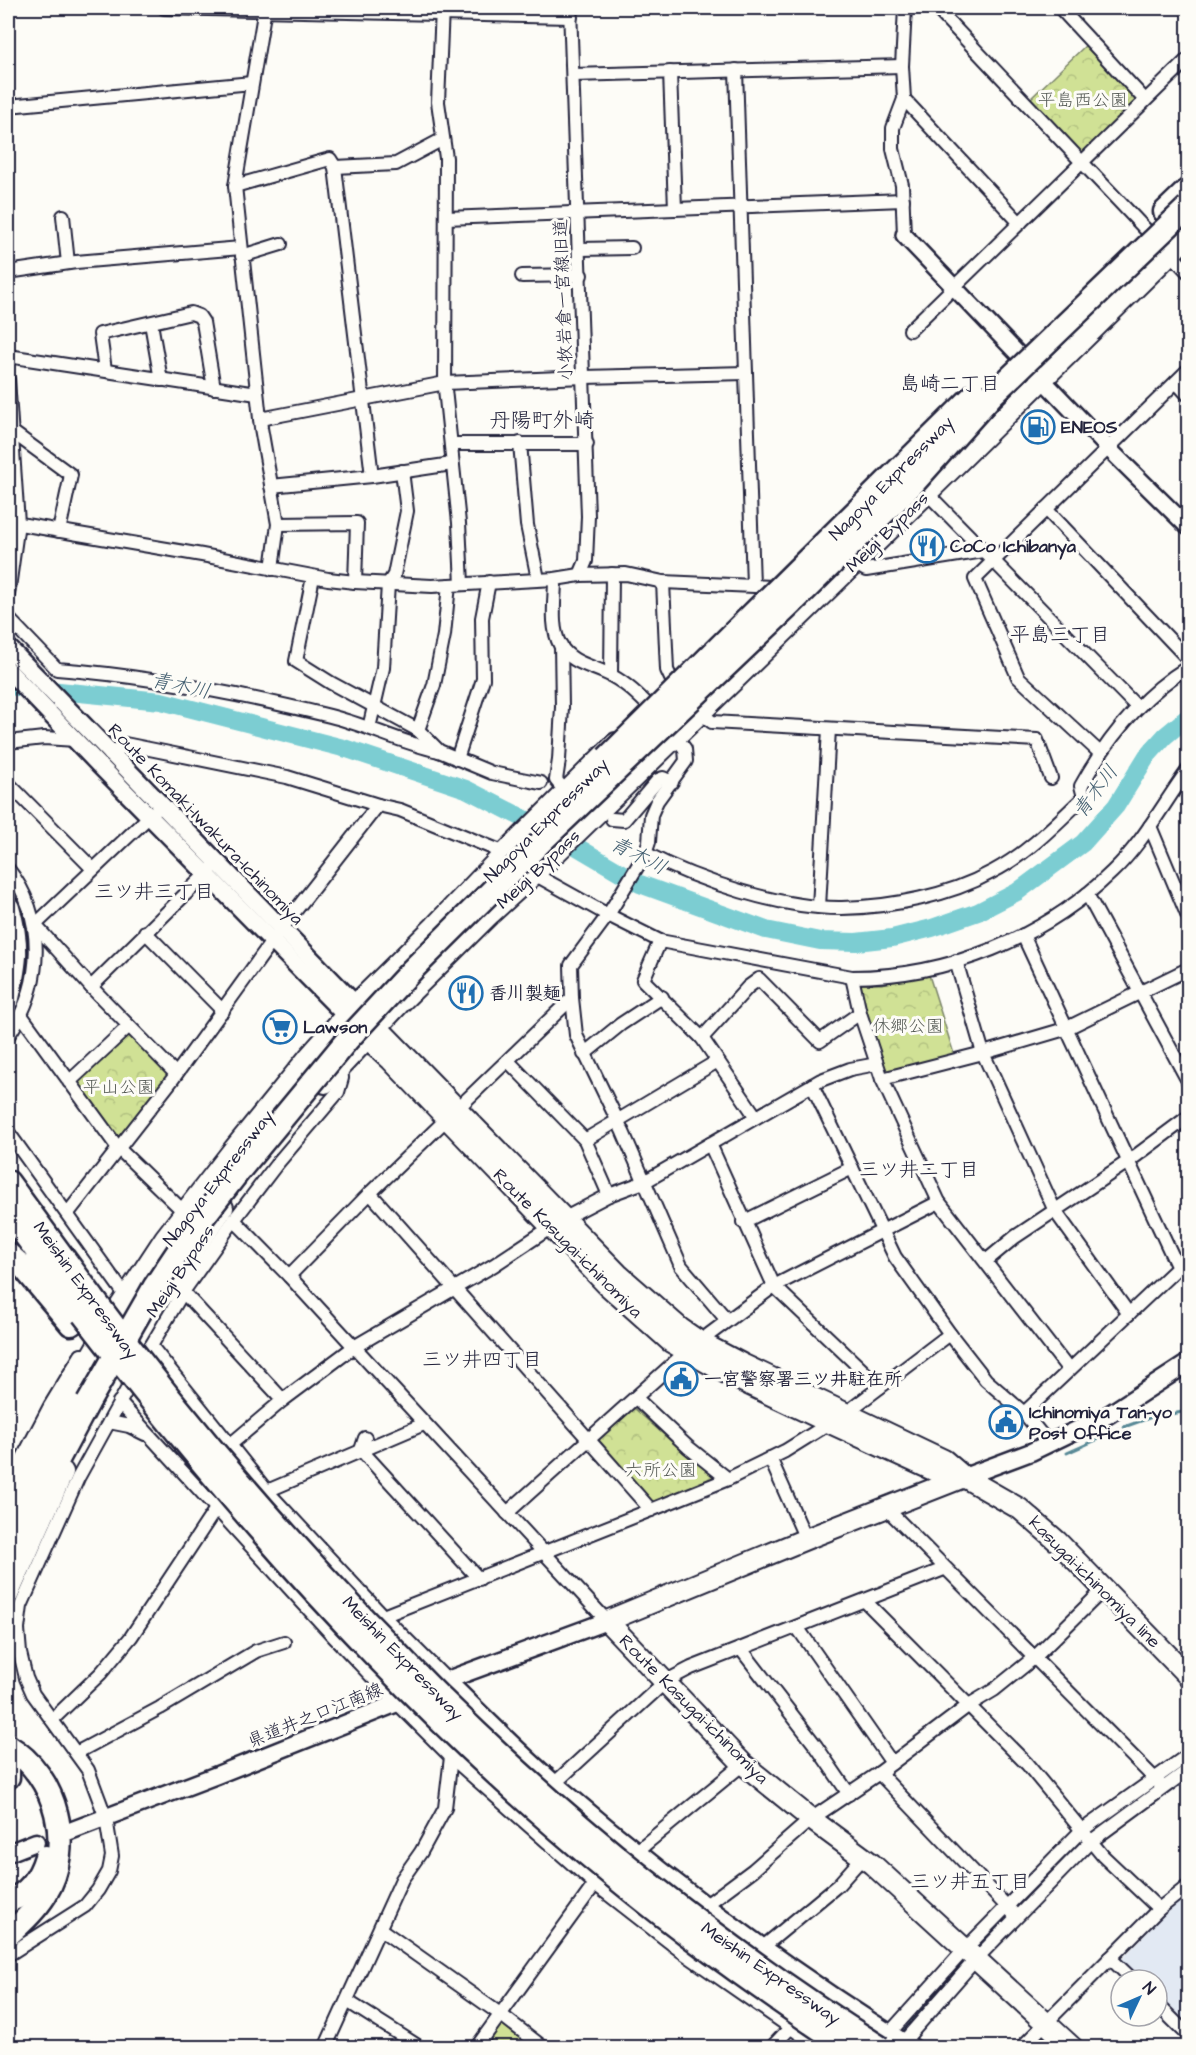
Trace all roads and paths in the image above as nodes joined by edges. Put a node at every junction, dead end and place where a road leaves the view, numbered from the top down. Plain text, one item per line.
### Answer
1 (164, 8) edge
2 (905, 8) edge
3 (936, 8) edge
4 (1060, 8) edge
5 (265, 9) edge
6 (442, 11) edge
7 (571, 12) edge
8 (1188, 59) edge
9 (902, 66) junction
10 (736, 70) junction
11 (670, 72) junction
12 (573, 75) junction
13 (252, 84) junction
14 (904, 99) junction
15 (1145, 100) junction
16 (8, 106) edge
17 (443, 139) junction
18 (1082, 163) junction
19 (335, 167) junction
20 (236, 186) junction
21 (1188, 191) edge
22 (903, 200) junction
23 (741, 207) junction
24 (1188, 207) edge
25 (675, 209) junction
26 (578, 212) junction
27 (63, 216) dead end
28 (1188, 217) edge
29 (446, 218) junction
30 (1020, 224) junction
31 (1148, 232) junction
32 (904, 235) joint
33 (1188, 237) edge
34 (281, 244) dead end
35 (632, 248) dead end
36 (580, 249) junction
37 (242, 252) junction
38 (1170, 254) junction
39 (68, 263) junction
40 (8, 272) edge
41 (1188, 272) edge
42 (581, 275) junction
43 (522, 276) dead end
44 (955, 288) junction
45 (151, 323) junction
46 (910, 330) dead end
47 (8, 356) edge
48 (1022, 357) junction
49 (105, 370) junction
50 (1188, 370) edge
51 (746, 373) junction
52 (584, 376) junction
53 (8, 378) edge
54 (161, 380) junction
55 (1042, 380) junction
56 (1176, 382) junction
57 (445, 383) junction
58 (214, 388) junction
59 (257, 394) junction
60 (1188, 395) edge
61 (363, 399) junction
62 (260, 419) junction
63 (11, 431) junction
64 (520, 443) junction
65 (451, 444) junction
66 (586, 444) junction
67 (1108, 448) junction
68 (946, 449) junction
69 (452, 464) junction
70 (402, 471) junction
71 (372, 476) junction
72 (271, 486) junction
73 (927, 493) junction
74 (1046, 509) junction
75 (12, 523) edge
76 (278, 524) junction
77 (1188, 527) edge
78 (59, 531) junction
79 (983, 551) junction
80 (993, 561) junction
81 (854, 563) junction
82 (272, 569) junction
83 (612, 574) junction
84 (580, 575) junction
85 (313, 577) junction
86 (538, 579) junction
87 (555, 579) junction
88 (355, 582) junction
89 (489, 582) junction
90 (663, 582) junction
91 (388, 584) junction
92 (462, 584) junction
93 (449, 585) junction
94 (753, 585) junction
95 (774, 587) junction
96 (8, 595) edge
97 (8, 618) edge
98 (561, 645) junction
99 (8, 647) edge
100 (1188, 660) edge
101 (1188, 667) edge
102 (8, 670) edge
103 (611, 675) junction
104 (674, 685) junction
105 (375, 705) junction
106 (1137, 707) junction
107 (651, 709) junction
108 (701, 713) junction
109 (369, 728) junction
110 (829, 729) junction
111 (418, 730) junction
112 (76, 732) junction
113 (675, 736) junction
114 (8, 742) edge
115 (439, 751) junction
116 (1100, 753) junction
117 (110, 755) junction
118 (458, 759) junction
119 (1188, 771) edge
120 (1051, 778) dead end
121 (672, 782) junction
122 (8, 783) edge
123 (541, 783) dead end
124 (559, 794) junction
125 (378, 805) junction
126 (155, 812) junction
127 (612, 819) dead end
128 (1150, 826) junction
129 (508, 849) junction
130 (645, 854) junction
131 (8, 869) edge
132 (93, 869) junction
133 (211, 869) junction
134 (538, 869) junction
135 (1087, 894) junction
136 (819, 907) junction
137 (8, 908) edge
138 (611, 910) junction
139 (1188, 917) edge
140 (35, 925) junction
141 (145, 932) junction
142 (1023, 935) junction
143 (277, 936) junction
144 (660, 941) junction
145 (956, 961) junction
146 (1188, 969) edge
147 (852, 977) junction
148 (90, 987) junction
149 (1141, 994) junction
150 (662, 997) junction
151 (572, 998) junction
152 (14, 1006) edge
153 (351, 1010) junction
154 (223, 1011) junction
155 (860, 1013) junction
156 (129, 1026) junction
157 (1065, 1029) junction
158 (372, 1033) junction
159 (8, 1036) edge
160 (702, 1038) junction
161 (983, 1053) junction
162 (584, 1054) junction
163 (308, 1058) junction
164 (508, 1061) junction
165 (716, 1062) junction
166 (877, 1064) junction
167 (341, 1065) junction
168 (176, 1074) junction
169 (882, 1079) junction
170 (1188, 1081) edge
171 (69, 1082) junction
172 (812, 1085) junction
173 (452, 1114) junction
174 (756, 1117) junction
175 (1188, 1117) edge
176 (616, 1120) junction
177 (8, 1132) edge
178 (585, 1140) junction
179 (710, 1144) junction
180 (118, 1149) junction
181 (1129, 1161) junction
182 (8, 1168) edge
183 (852, 1168) junction
184 (8, 1182) edge
185 (644, 1182) junction
186 (370, 1193) junction
187 (609, 1195) junction
188 (939, 1203) junction
189 (180, 1208) junction
190 (1055, 1211) junction
191 (8, 1212) edge
192 (68, 1213) junction
193 (234, 1220) junction
194 (743, 1222) junction
195 (558, 1223) junction
196 (40, 1227) junction
197 (882, 1232) junction
198 (8, 1254) edge
199 (1188, 1258) edge
200 (986, 1261) junction
201 (1178, 1268) junction
202 (289, 1276) junction
203 (455, 1287) junction
204 (774, 1287) junction
205 (123, 1292) junction
206 (183, 1292) junction
207 (82, 1312) junction
208 (1129, 1314) junction
209 (727, 1320) junction
210 (950, 1334) junction
211 (151, 1346) junction
212 (693, 1346) junction
213 (354, 1347) junction
214 (1188, 1363) edge
215 (1069, 1370) junction
216 (880, 1387) junction
217 (636, 1398) junction
218 (283, 1400) junction
219 (119, 1402) junction
220 (1024, 1413) junction
221 (838, 1418) junction
222 (109, 1422) junction
223 (424, 1424) junction
224 (150, 1436) junction
225 (365, 1438) dead end
226 (590, 1440) junction
227 (231, 1444) junction
228 (1049, 1444) junction
229 (361, 1450) junction
230 (770, 1458) junction
231 (964, 1478) junction
232 (728, 1479) junction
233 (267, 1491) junction
234 (217, 1507) junction
235 (886, 1508) junction
236 (9, 1509) edge
237 (651, 1510) junction
238 (507, 1513) junction
239 (8, 1532) edge
240 (806, 1539) junction
241 (543, 1552) junction
242 (8, 1565) edge
243 (944, 1569) junction
244 (479, 1579) junction
245 (1104, 1589) junction
246 (8, 1595) edge
247 (866, 1601) junction
248 (382, 1616) junction
249 (607, 1621) junction
250 (797, 1627) junction
251 (284, 1642) dead end
252 (741, 1649) junction
253 (1035, 1658) junction
254 (1188, 1676) edge
255 (447, 1680) junction
256 (666, 1682) junction
257 (396, 1703) junction
258 (969, 1705) junction
259 (52, 1720) junction
260 (8, 1746) edge
261 (76, 1753) junction
262 (1188, 1755) edge
263 (451, 1757) junction
264 (8, 1762) edge
265 (892, 1763) junction
266 (743, 1764) junction
267 (1188, 1770) edge
268 (879, 1773) junction
269 (19, 1774) edge
270 (555, 1783) junction
271 (1159, 1783) junction
272 (849, 1794) junction
273 (106, 1818) junction
274 (810, 1819) junction
275 (70, 1831) dead end
276 (1081, 1831) junction
277 (36, 1842) dead end
278 (1090, 1842) junction
279 (637, 1851) junction
280 (8, 1853) edge
281 (863, 1857) junction
282 (595, 1884) junction
283 (1188, 1886) edge
284 (8, 1901) edge
285 (706, 1905) junction
286 (1007, 1907) junction
287 (1159, 1909) junction
288 (1018, 1917) junction
289 (380, 1929) junction
290 (8, 1935) edge
291 (763, 1947) junction
292 (971, 1954) junction
293 (8, 1956) edge
294 (1110, 1958) junction
295 (1120, 1968) edge
296 (347, 2001) junction
297 (500, 2014) junction
298 (1169, 2016) edge
299 (1047, 2023) junction
300 (790, 2028) junction
301 (1188, 2035) edge
302 (883, 2043) edge
303 (905, 2045) edge
304 (325, 2048) edge
305 (421, 2048) edge
306 (476, 2048) edge
307 (544, 2048) edge
308 (771, 2048) edge
309 (820, 2048) edge
310 (849, 2048) edge
311 (1022, 2048) edge
312 (1073, 2048) edge

1 - 5 street
2 - 9 street
3 - 18 street
4 - 15 street
5 - 6 street
5 - 13 street
6 - 7 street
6 - 17 street
7 - 12 street, 小牧岩倉一宮線旧道
8 - 15 street
9 - 10 street
9 - 14 street
10 - 11 street
10 - 23 street
11 - 12 street
11 - 25 street
12 - 26 street, 小牧岩倉一宮線旧道
13 - 16 street
13 - 20 street
14 - 22 street
14 - 30 street
15 - 18 street
17 - 19 street
17 - 29 street
18 - 30 street
18 - 31 street
19 - 20 street
19 - 61 street
20 - 37 street
21 - 31 main road, Meigi Bypass
21 - 239 highway, Nagoya Expressway, bridge
22 - 23 street
22 - 32 street
23 - 25 street
23 - 51 street
24 - 68 highway, bridge
25 - 26 street
26 - 29 street
26 - 36 street, 小牧岩倉一宮線旧道
27 - 39 street
28 - 68 highway, bridge
29 - 57 street
30 - 44 street
31 - 48 main road, Meigi Bypass
32 - 44 street
33 - 38 main road, Meigi Bypass
34 - 37 street
35 - 36 street
36 - 42 street, 小牧岩倉一宮線旧道
37 - 39 street
37 - 59 street
38 - 41 street
38 - 55 main road, Meigi Bypass
39 - 40 street
42 - 43 street
42 - 52 street, 小牧岩倉一宮線旧道
44 - 46 street
44 - 48 street
45 - 49 street
45 - 54 street
45 - 58 street
47 - 49 street
48 - 55 street
48 - 95 main road, Meigi Bypass
49 - 54 street
50 - 56 street
51 - 52 street
51 - 94 street
52 - 57 street
52 - 66 street, 小牧岩倉一宮線旧道
53 - 63 street
54 - 58 street
55 - 67 street
55 - 73 main road, Meigi Bypass
56 - 60 street
56 - 67 street
57 - 61 street
57 - 65 street
58 - 59 street
59 - 62 street
61 - 62 street
61 - 71 street
62 - 72 street
63 - 75 street
63 - 78 street
64 - 65 street
64 - 66 street
64 - 86 street
65 - 69 street
66 - 84 street, 小牧岩倉一宮線旧道
67 - 74 street
67 - 77 street
68 - 242 highway, Nagoya Expressway, bridge
69 - 70 street
69 - 92 street
70 - 71 street
70 - 91 street
71 - 72 street
72 - 76 street
73 - 79 street
73 - 81 main road, Meigi Bypass
74 - 80 street
74 - 100 street
75 - 78 street
75 - 96 street
76 - 82 street
76 - 88 street
78 - 82 street
79 - 80 street
79 - 81 street
80 - 106 street
80 - 116 street
81 - 108 main road, Meigi Bypass
82 - 85 street
83 - 84 street
83 - 90 street
83 - 103 street
84 - 87 street
85 - 88 street
85 - 105 street
86 - 87 street
86 - 89 street
87 - 98 street
88 - 91 street
89 - 92 street
89 - 118 street
90 - 94 street
90 - 104 street
91 - 93 street
91 - 105 street
92 - 93 street
93 - 111 street
94 - 95 street
95 - 104 main road, Meigi Bypass
97 - 109 street
98 - 103 street
98 - 124 street
99 - 112 main road, Route Komaki-Iwakura-Ichinomiya
101 - 106 street
102 - 112 main road, Route Komaki-Iwakura-Ichinomiya
103 - 107 street
104 - 107 main road, Meigi Bypass
105 - 109 street
105 - 111 street
106 - 116 street
107 - 124 main road, Meigi Bypass
108 - 110 street
108 - 113 main road, Meigi Bypass
109 - 115 street
110 - 120 street
110 - 136 street
111 - 115 street
112 - 114 street
112 - 117 main road, Route Komaki-Iwakura-Ichinomiya
112 - 126 main road, Route Komaki-Iwakura-Ichinomiya
113 - 121 street
113 - 134 main road, Meigi Bypass
115 - 118 street
116 - 136 street
117 - 125 street
117 - 126 main road, Route Komaki-Iwakura-Ichinomiya
118 - 123 street
119 - 128 street
121 - 127 street
121 - 130 street
122 - 132 street
124 - 129 main road, Meigi Bypass
125 - 129 street
125 - 143 street
126 - 132 street
126 - 133 main road, Route Komaki-Iwakura-Ichinomiya
128 - 135 street
128 - 139 street
129 - 153 main road, Meigi Bypass
130 - 136 street
130 - 138 street
131 - 140 street
132 - 140 street
133 - 141 street
133 - 143 main road, Route Komaki-Iwakura-Ichinomiya
134 - 138 street
134 - 158 main road, Meigi Bypass
135 - 142 street
135 - 149 street
137 - 152 highway
138 - 144 street
138 - 151 street
140 - 148 street
140 - 152 street
141 - 148 street
141 - 154 street
142 - 145 street
142 - 157 street
143 - 153 main road, Route Komaki-Iwakura-Ichinomiya
143 - 154 street
144 - 147 street
144 - 150 street
145 - 147 street
145 - 161 street
146 - 149 street
147 - 155 street
148 - 156 street
149 - 157 street
149 - 170 street
150 - 160 street
150 - 162 street
151 - 162 street
151 - 164 street
152 - 159 street
152 - 171 street
153 - 158 main road, Route Komaki-Iwakura-Ichinomiya
153 - 163 main road, Meigi Bypass
154 - 168 street
155 - 160 street
155 - 166 street
156 - 168 street
156 - 171 street
157 - 161 street
157 - 181 street
158 - 167 main road, Meigi Bypass
158 - 173 main road, Route Kasugai-ichinomiya
160 - 165 street
161 - 169 street
161 - 190 street
162 - 176 street
163 - 189 street
163 - 236 main road, Meigi Bypass
164 - 173 street
164 - 178 street
165 - 174 street
165 - 176 street
166 - 169 street
166 - 172 street
167 - 193 street
167 - 246 main road, Meigi Bypass
168 - 180 street
169 - 188 street
171 - 180 street
172 - 174 street
172 - 183 street
173 - 186 street
173 - 195 main road, Route Kasugai-ichinomiya
174 - 179 street
175 - 181 street
176 - 178 street
176 - 185 street
177 - 192 street
178 - 187 street
179 - 185 street
179 - 194 street
180 - 189 street
180 - 192 street
181 - 190 street
181 - 201 street
182 - 196 highway
183 - 194 street
183 - 197 street
184 - 196 highway, Meishin Expressway
185 - 187 street
185 - 209 street
186 - 202 street
186 - 203 street
187 - 195 street
188 - 197 street
188 - 200 street
189 - 205 street
190 - 200 street
190 - 208 street
191 - 207 highway, Meishin Expressway
192 - 205 street
193 - 202 street
193 - 206 street
194 - 204 street
195 - 203 street
195 - 212 main road, Route Kasugai-ichinomiya
196 - 207 highway, Meishin Expressway
197 - 204 street
197 - 210 street
198 - 207 highway
199 - 201 street
200 - 215 street
201 - 208 street
202 - 213 street
203 - 213 street
203 - 226 street
204 - 209 street
204 - 216 street
205 - 236 street
206 - 211 street
206 - 218 street
207 - 302 highway, Meishin Expressway, bridge
207 - 310 highway, Meishin Expressway, bridge
208 - 215 street
209 - 212 street
210 - 216 street
210 - 220 street
211 - 219 street
211 - 227 street
212 - 217 street
212 - 221 main road, Route Kasugai-ichinomiya
213 - 218 street
213 - 223 street
214 - 228 main road
215 - 220 street
216 - 221 street
217 - 226 street
217 - 232 street
218 - 227 street
219 - 222 street
219 - 224 street
220 - 228 street
221 - 230 street
221 - 231 main road, Route Kasugai-ichinomiya
222 - 224 street
222 - 259 street
223 - 229 street
223 - 238 street
224 - 234 street
225 - 229 street
226 - 237 street
226 - 238 street
227 - 233 street
228 - 231 main road
229 - 233 street
229 - 244 street
230 - 232 street
230 - 240 street
231 - 235 main road, Route Kasugai-ichinomiya
231 - 245 main road, kasugai-ichinomiya line
232 - 237 street
233 - 248 street
234 - 257 street
234 - 259 street
235 - 240 main road, Route Kasugai-ichinomiya
235 - 243 street
237 - 241 street
238 - 241 street
240 - 249 main road, Route Kasugai-ichinomiya
241 - 244 street
241 - 249 street
243 - 247 street
243 - 253 street
244 - 248 street
245 - 253 street
245 - 254 main road, kasugai-ichinomiya line
247 - 250 street
247 - 258 street
248 - 255 street
249 - 255 main road, 県道井之口江南線
249 - 256 main road, Route Kasugai-ichinomiya
250 - 252 street
250 - 265 street
251 - 261 street
252 - 256 street
252 - 272 street
253 - 258 street
253 - 271 street
255 - 257 main road, 県道井之口江南線
255 - 270 street
256 - 266 main road, Route Kasugai-ichinomiya
256 - 270 street
257 - 263 street
257 - 273 main road, 県道井之口江南線
258 - 265 street
258 - 276 street
259 - 261 street
260 - 269 highway
261 - 273 street
262 - 271 street
263 - 282 street
263 - 289 street
264 - 269 highway
265 - 268 street
266 - 274 main road, Route Kasugai-ichinomiya
266 - 279 street
267 - 271 street
268 - 272 street
268 - 286 street
269 - 284 highway
269 - 290 highway
270 - 279 street
271 - 276 street
271 - 278 street
272 - 274 street
273 - 275 main road, 県道井之口江南線
273 - 293 street
274 - 281 main road, Route Kasugai-ichinomiya
274 - 285 street
276 - 278 street
276 - 286 street
277 - 280 main road
278 - 287 street
278 - 288 street
279 - 285 street
281 - 291 street
281 - 292 main road, Route Kasugai-ichinomiya
282 - 297 street
282 - 300 street
283 - 287 street
285 - 291 street
286 - 288 street
286 - 292 street
287 - 294 street
288 - 292 street
289 - 296 street
289 - 297 street
291 - 302 street
292 - 299 main road, Route Kasugai-ichinomiya
292 - 302 street
292 - 303 street
294 - 295 street
294 - 299 street
296 - 304 street
296 - 305 street
297 - 306 street
297 - 307 street
298 - 301 street
299 - 311 street
299 - 312 main road, Route Kasugai-ichinomiya
300 - 308 street
300 - 309 street
302 - 303 street

